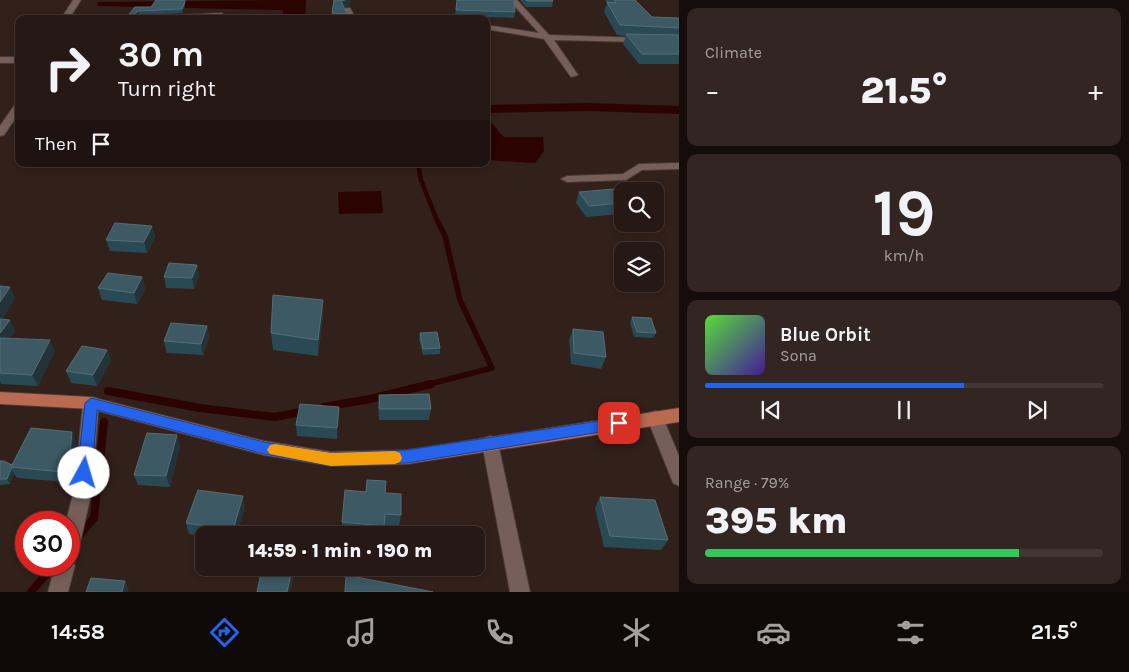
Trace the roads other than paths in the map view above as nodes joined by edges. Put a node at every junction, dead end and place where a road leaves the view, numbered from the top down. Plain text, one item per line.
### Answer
1 (77, 0) edge
2 (513, 0) edge
3 (347, 10) edge
4 (68, 15) edge
5 (350, 15) edge
6 (490, 28) edge
7 (547, 37) junction
8 (679, 41) edge
9 (0, 60) edge
10 (15, 60) edge
11 (574, 75) dead end
12 (15, 111) edge
13 (0, 132) edge
14 (679, 166) edge
15 (567, 179) dead end
16 (0, 398) edge
17 (91, 403) junction
18 (679, 415) edge
19 (655, 418) junction
20 (490, 443) junction
21 (679, 478) edge
22 (78, 511) edge
23 (520, 592) edge

1 - 4 street
2 - 7 street
3 - 5 street
6 - 7 street
7 - 8 street
7 - 11 street
9 - 10 street
12 - 13 street
14 - 15 street
16 - 17 main road
17 - 20 main road
17 - 22 street
18 - 19 main road
19 - 20 main road
19 - 21 street
20 - 23 street

